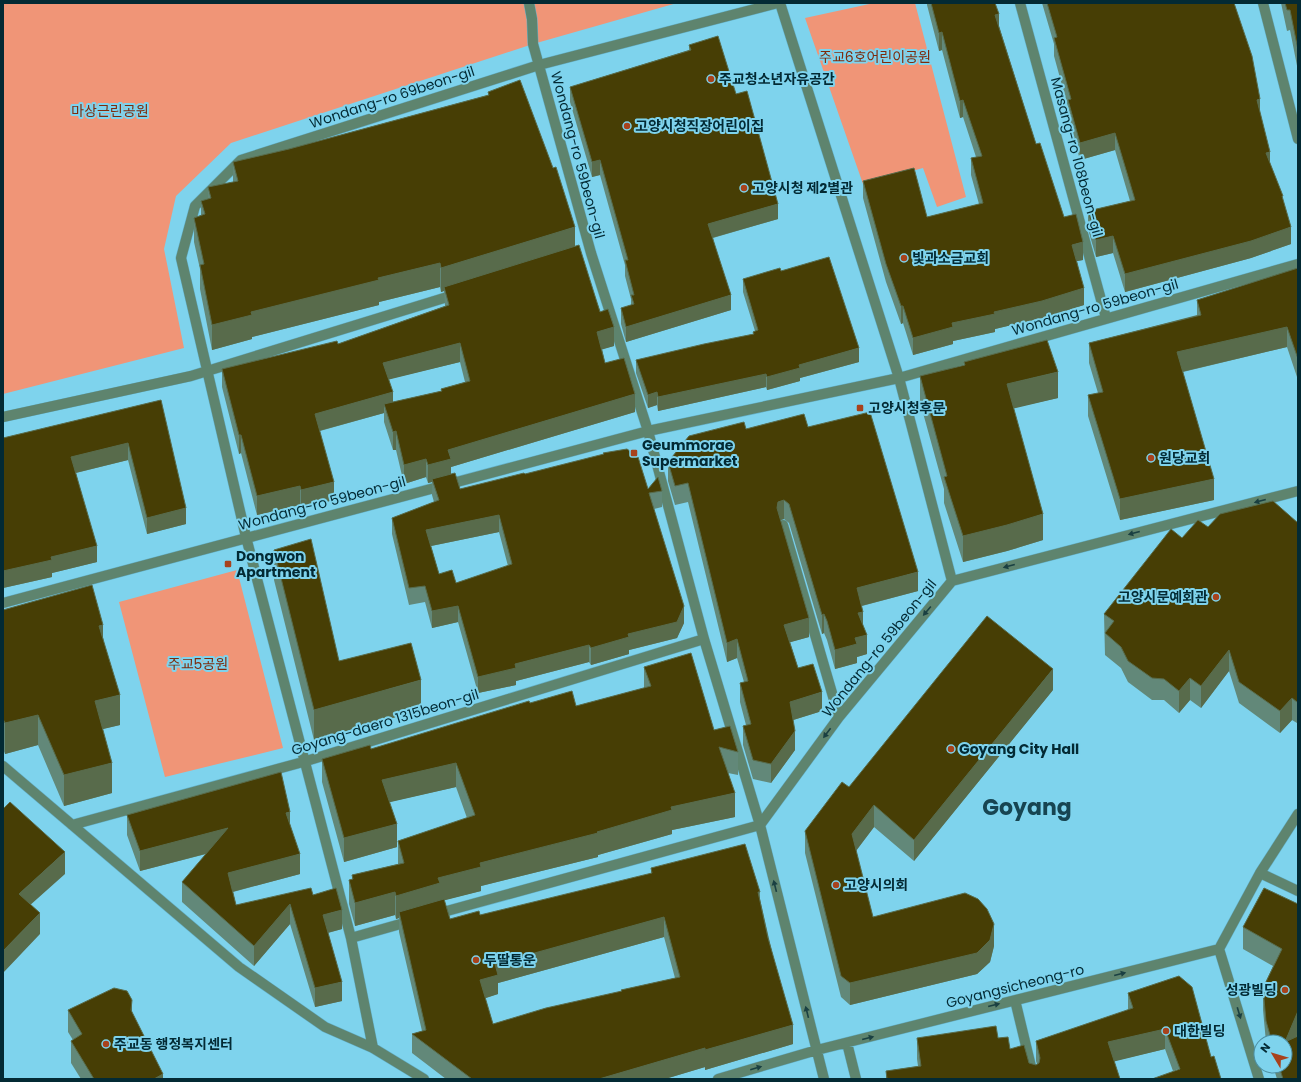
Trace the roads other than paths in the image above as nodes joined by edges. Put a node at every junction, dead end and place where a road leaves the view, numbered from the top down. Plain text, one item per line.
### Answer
1 (529, 3) edge
2 (779, 3) edge
3 (1020, 3) edge
4 (1263, 3) edge
5 (539, 65) junction
6 (1298, 139) edge
7 (1298, 264) edge
8 (470, 290) edge
9 (1106, 318) junction
10 (207, 371) junction
11 (899, 378) junction
12 (3, 417) edge
13 (648, 431) junction
14 (1298, 491) edge
15 (783, 525) edge
16 (246, 537) junction
17 (952, 581) junction
18 (3, 603) edge
19 (704, 639) junction
20 (839, 717) junction
21 (303, 762) junction
22 (3, 766) edge
23 (1298, 814) edge
24 (72, 825) junction
25 (760, 825) junction
26 (1260, 873) junction
27 (1298, 891) edge
28 (351, 938) junction
29 (1219, 949) junction
30 (1015, 1000) junction
31 (847, 1043) junction
32 (373, 1048) junction
33 (817, 1050) junction
34 (424, 1079) edge
35 (718, 1079) edge
36 (824, 1079) edge
37 (856, 1079) edge
38 (1034, 1079) edge
39 (1259, 1079) edge

1 - 5 street, Wondang-ro 59beon-gil
2 - 5 street, Wondang-ro 69beon-gil
2 - 11 street
3 - 9 street, Masang-ro 108beon-gil
4 - 6 street
5 - 10 street, Wondang-ro 69beon-gil
5 - 13 street, Wondang-ro 59beon-gil
7 - 9 street, Wondang-ro 59beon-gil
8 - 10 street
9 - 11 street, Wondang-ro 59beon-gil
10 - 12 street
10 - 16 street, Wondang-ro 69beon-gil
11 - 13 street, Wondang-ro 59beon-gil
11 - 17 street, Wondang-ro 59beon-gil
13 - 16 street, Wondang-ro 59beon-gil
13 - 19 street, Wondang-ro 59beon-gil
14 -> 17 street
15 - 20 street
16 - 18 street, Wondang-ro 59beon-gil
16 - 21 street, Wondang-ro 69beon-gil
17 -> 20 street, Wondang-ro 59beon-gil
19 - 21 street, Goyang-daero 1315beon-gil
19 - 25 street, Wondang-ro 59beon-gil
20 -> 25 street, Wondang-ro 59beon-gil
21 - 24 street, Goyang-daero 1315beon-gil
21 - 28 street, Wondang-ro 69beon-gil
22 - 24 street
23 - 26 street
24 - 32 street
25 - 28 street
33 -> 25 street, Wondang-ro 59beon-gil
26 - 27 street
26 - 29 street
28 - 32 street
30 -> 29 street, Goyangsicheong-ro
29 -> 39 street
31 -> 30 street, Goyangsicheong-ro
30 - 38 street
31 - 33 street, Goyangsicheong-ro
31 - 37 street
32 - 34 street
35 -> 33 street
33 - 36 street, Wondang-ro 59beon-gil

